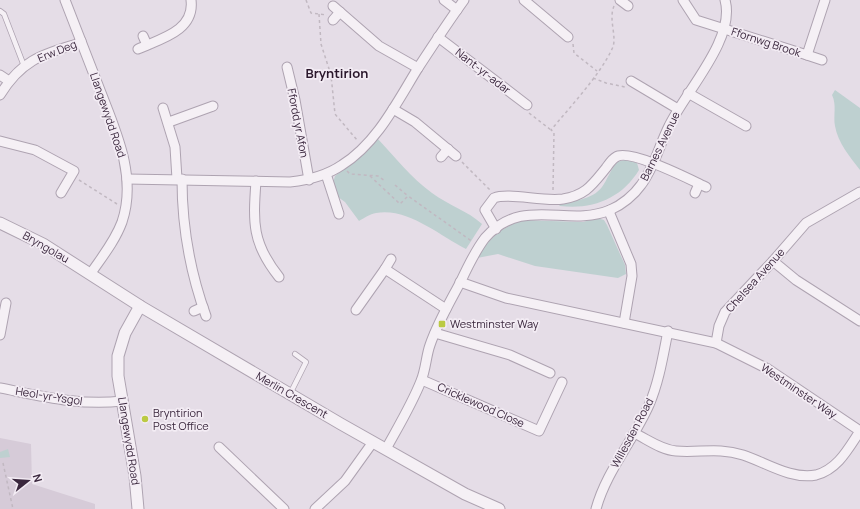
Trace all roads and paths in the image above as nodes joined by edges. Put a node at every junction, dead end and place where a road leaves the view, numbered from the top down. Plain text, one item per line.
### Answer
1 (65, 0) edge
2 (191, 0) edge
3 (306, 0) edge
4 (444, 0) edge
5 (464, 0) edge
6 (524, 0) edge
7 (683, 0) edge
8 (724, 0) edge
9 (825, 0) edge
10 (617, 3) edge
11 (628, 6) dead end
12 (457, 10) junction
13 (0, 11) edge
14 (336, 13) joint
15 (319, 14) junction
16 (724, 28) junction
17 (143, 36) dead end
18 (438, 37) junction
19 (568, 37) joint
20 (81, 41) junction
21 (807, 55) junction
22 (822, 60) dead end
23 (24, 66) junction
24 (287, 67) dead end
25 (418, 68) junction
26 (597, 71) junction
27 (0, 75) edge
28 (593, 78) junction
29 (9, 81) junction
30 (635, 85) joint
31 (688, 93) junction
32 (0, 95) edge
33 (527, 105) joint
34 (163, 108) dead end
35 (393, 109) junction
36 (678, 109) junction
37 (209, 110) dead end
38 (169, 122) junction
39 (746, 126) dead end
40 (551, 130) junction
41 (0, 141) edge
42 (363, 147) junction
43 (448, 149) junction
44 (456, 156) joint
45 (440, 157) dead end
46 (653, 164) junction
47 (342, 165) junction
48 (74, 171) junction
49 (326, 174) junction
50 (370, 176) junction
51 (127, 179) junction
52 (179, 179) junction
53 (309, 180) junction
54 (256, 181) junction
55 (385, 181) dead end
56 (395, 185) dead end
57 (860, 192) edge
58 (61, 193) dead end
59 (695, 193) dead end
60 (408, 196) junction
61 (494, 198) junction
62 (553, 200) junction
63 (125, 209) junction
64 (610, 210) junction
65 (340, 214) dead end
66 (0, 223) edge
67 (496, 229) junction
68 (480, 246) junction
69 (391, 259) dead end
70 (773, 261) junction
71 (384, 269) junction
72 (277, 270) dead end
73 (91, 273) junction
74 (460, 282) junction
75 (6, 303) dead end
76 (140, 306) junction
77 (446, 309) junction
78 (356, 310) dead end
79 (194, 311) dead end
80 (860, 321) edge
81 (624, 323) junction
82 (668, 331) junction
83 (435, 333) junction
84 (0, 335) edge
85 (716, 343) junction
86 (295, 354) dead end
87 (550, 373) dead end
88 (422, 380) junction
89 (562, 382) dead end
90 (0, 388) edge
91 (290, 394) junction
92 (122, 401) junction
93 (860, 431) edge
94 (634, 433) junction
95 (373, 442) junction
96 (219, 447) dead end
97 (386, 449) junction
98 (4, 463) dead end
99 (13, 509) edge
100 (138, 509) edge
101 (284, 509) edge
102 (315, 509) edge
103 (498, 509) edge
104 (596, 509) edge

1 - 20 street, Llangewydd Road
2 - 17 street
3 - 15 path
4 - 12 street
5 - 12 street
6 - 19 street
7 - 16 street, Ffornwg Brook
8 - 16 street, Barnes Avenue
9 - 21 street, Ffornwg Brook
10 - 11 street
10 - 26 path
12 - 18 street
13 - 23 lane
14 - 15 path
14 - 25 street
15 - 42 path
16 - 21 street, Ffornwg Brook
16 - 31 street, Barnes Avenue
18 - 25 street
18 - 33 street, Nant-yr-adar
19 - 26 path
20 - 23 street, Erw Deg
20 - 51 street, Llangewydd Road
21 - 22 street, Ffornwg Brook
23 - 29 street, Erw Deg
24 - 53 street, Ffordd yr Afon
25 - 35 street
26 - 28 path
27 - 29 street
28 - 30 path
28 - 40 path
29 - 32 street, Erw Deg
30 - 36 street
31 - 36 street, Barnes Avenue
31 - 39 street
33 - 40 path
34 - 38 street
35 - 42 street
35 - 43 street
36 - 46 street, Barnes Avenue
37 - 38 street
38 - 52 street
40 - 62 path
41 - 48 street
42 - 47 street
43 - 44 street
43 - 45 street
44 - 61 path
46 - 59 street
46 - 62 street
46 - 64 street, Barnes Avenue
47 - 49 street
47 - 50 path
48 - 58 street
48 - 63 path
49 - 53 street
49 - 65 street
50 - 55 path
50 - 60 path
51 - 52 street
51 - 63 street, Llangewydd Road
52 - 54 street
52 - 79 street
53 - 54 street
54 - 72 street
56 - 60 path
57 - 70 street, Chelsea Avenue
60 - 68 path
61 - 62 street
61 - 67 street
63 - 73 street, Llangewydd Road
64 - 67 street, Barnes Avenue
64 - 81 street
66 - 73 street, Bryngolau
67 - 68 street, Barnes Avenue
68 - 74 street, Barnes Avenue
69 - 71 street
70 - 80 street
70 - 85 street, Chelsea Avenue
71 - 77 street
71 - 78 street
73 - 76 street, Merlin Crescent
74 - 77 street, Barnes Avenue
74 - 81 street, Westminster Way
75 - 84 street
76 - 91 street, Merlin Crescent
76 - 92 street, Llangewydd Road
77 - 83 street, Barnes Avenue
81 - 82 street, Westminster Way
82 - 85 street, Westminster Way
82 - 94 street, Willesden Road
83 - 87 street
83 - 88 street, Barnes Avenue
85 - 93 street, Westminster Way
86 - 91 lane
88 - 89 street, Cricklewood Close
88 - 97 street, Barnes Avenue
90 - 92 street, Heol-yr-Ysgol
91 - 95 street, Merlin Crescent
92 - 100 street, Llangewydd Road
93 - 94 street
94 - 104 street, Willesden Road
95 - 97 street, Merlin Crescent
95 - 102 street
96 - 101 street
97 - 103 street, Merlin Crescent
98 - 99 path

